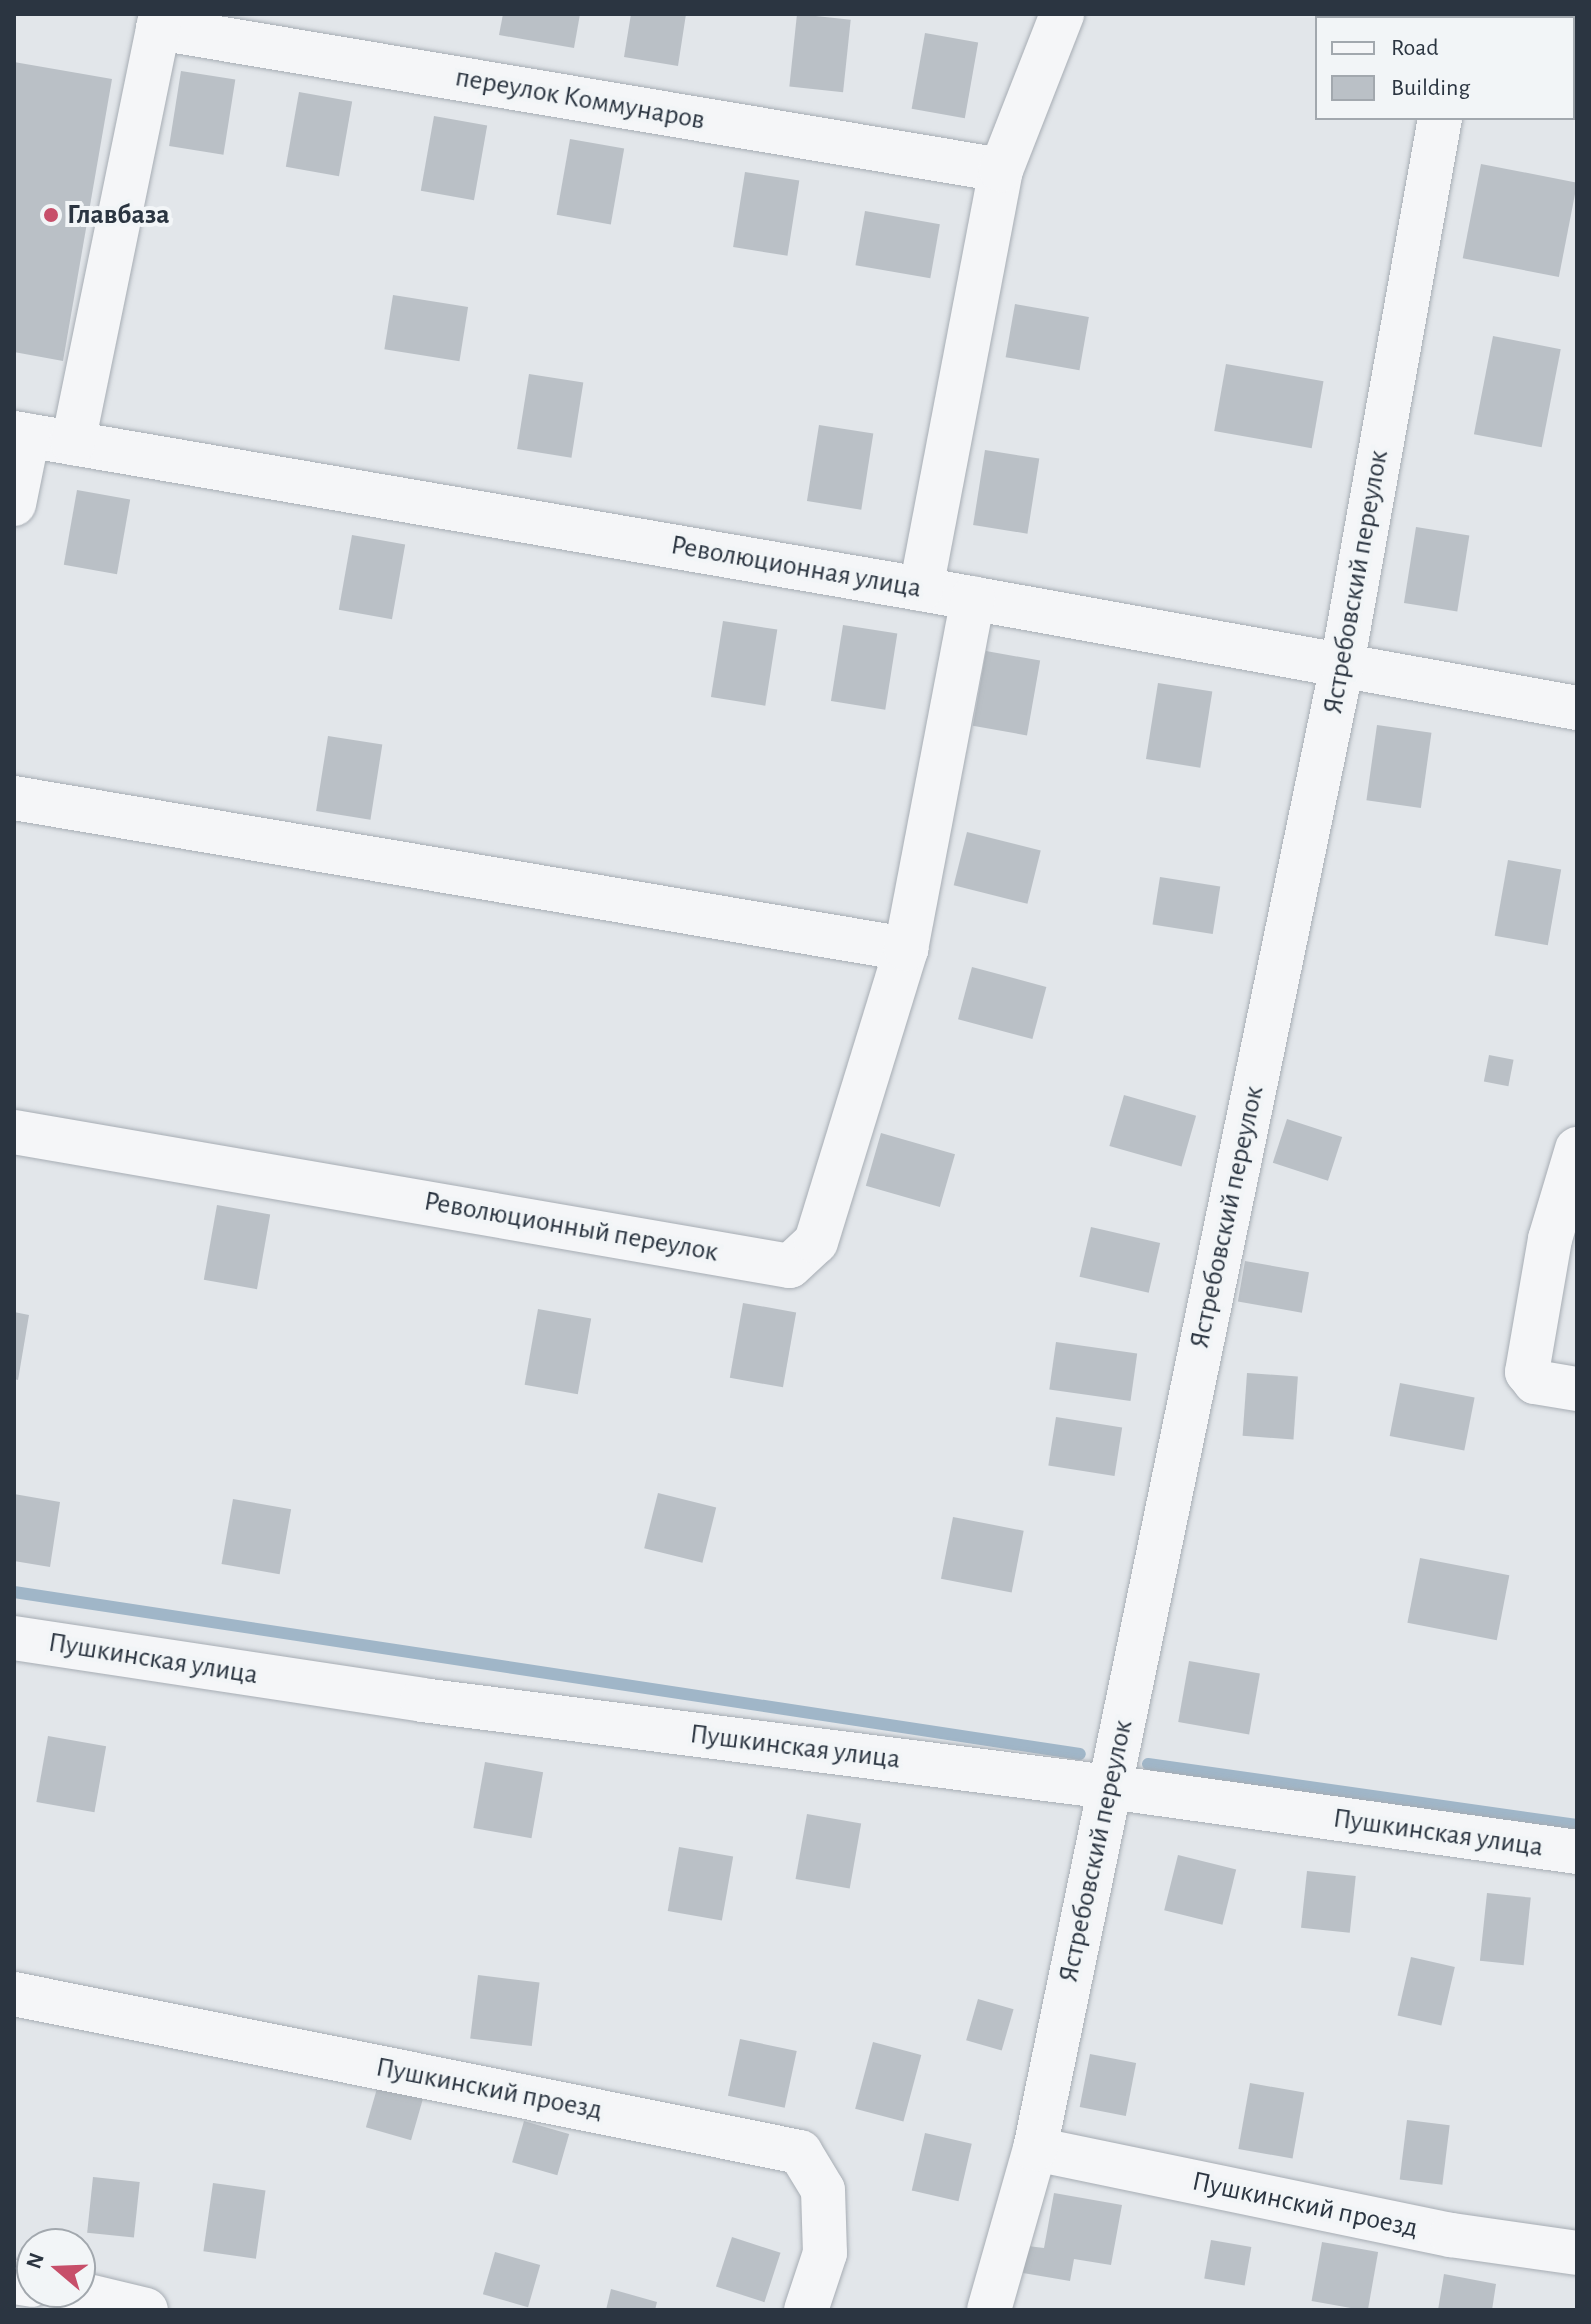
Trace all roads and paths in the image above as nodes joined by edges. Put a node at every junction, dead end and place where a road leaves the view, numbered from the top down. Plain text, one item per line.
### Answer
1 (1062, 14) edge
2 (160, 21) edge
3 (1440, 120) edge
4 (1001, 170) junction
5 (21, 434) edge
6 (73, 443) junction
7 (14, 504) edge
8 (921, 589) junction
9 (973, 598) junction
10 (1342, 665) junction
11 (1577, 708) edge
12 (14, 798) edge
13 (906, 949) junction
14 (14, 1132) edge
15 (1577, 1149) edge
16 (1577, 1389) edge
17 (14, 1638) edge
18 (1109, 1787) junction
19 (1577, 1852) edge
20 (14, 1994) edge
21 (1035, 2149) junction
22 (1577, 2253) edge
23 (96, 2298) edge
24 (146, 2310) edge
25 (806, 2310) edge
26 (989, 2310) edge

1 - 4 street
2 - 4 street, переулок Коммунаров
2 - 6 street
3 - 10 street, Ястребовский переулок
4 - 8 street
5 - 6 street, Революционная улица
5 - 7 street
6 - 8 street, Революционная улица
8 - 9 street, Революционная улица
9 - 10 street, Революционная улица
9 - 13 street, Революционный переулок
10 - 11 street, Революционная улица
10 - 18 street, Ястребовский переулок
12 - 13 street
13 - 14 street, Революционный переулок
15 - 16 street
17 - 18 street, Пушкинская улица
18 - 19 street, Пушкинская улица
18 - 21 street, Ястребовский переулок
20 - 25 street, Пушкинский проезд
21 - 22 street, Пушкинский проезд
21 - 26 street, Ястребовский переулок
23 - 24 street

